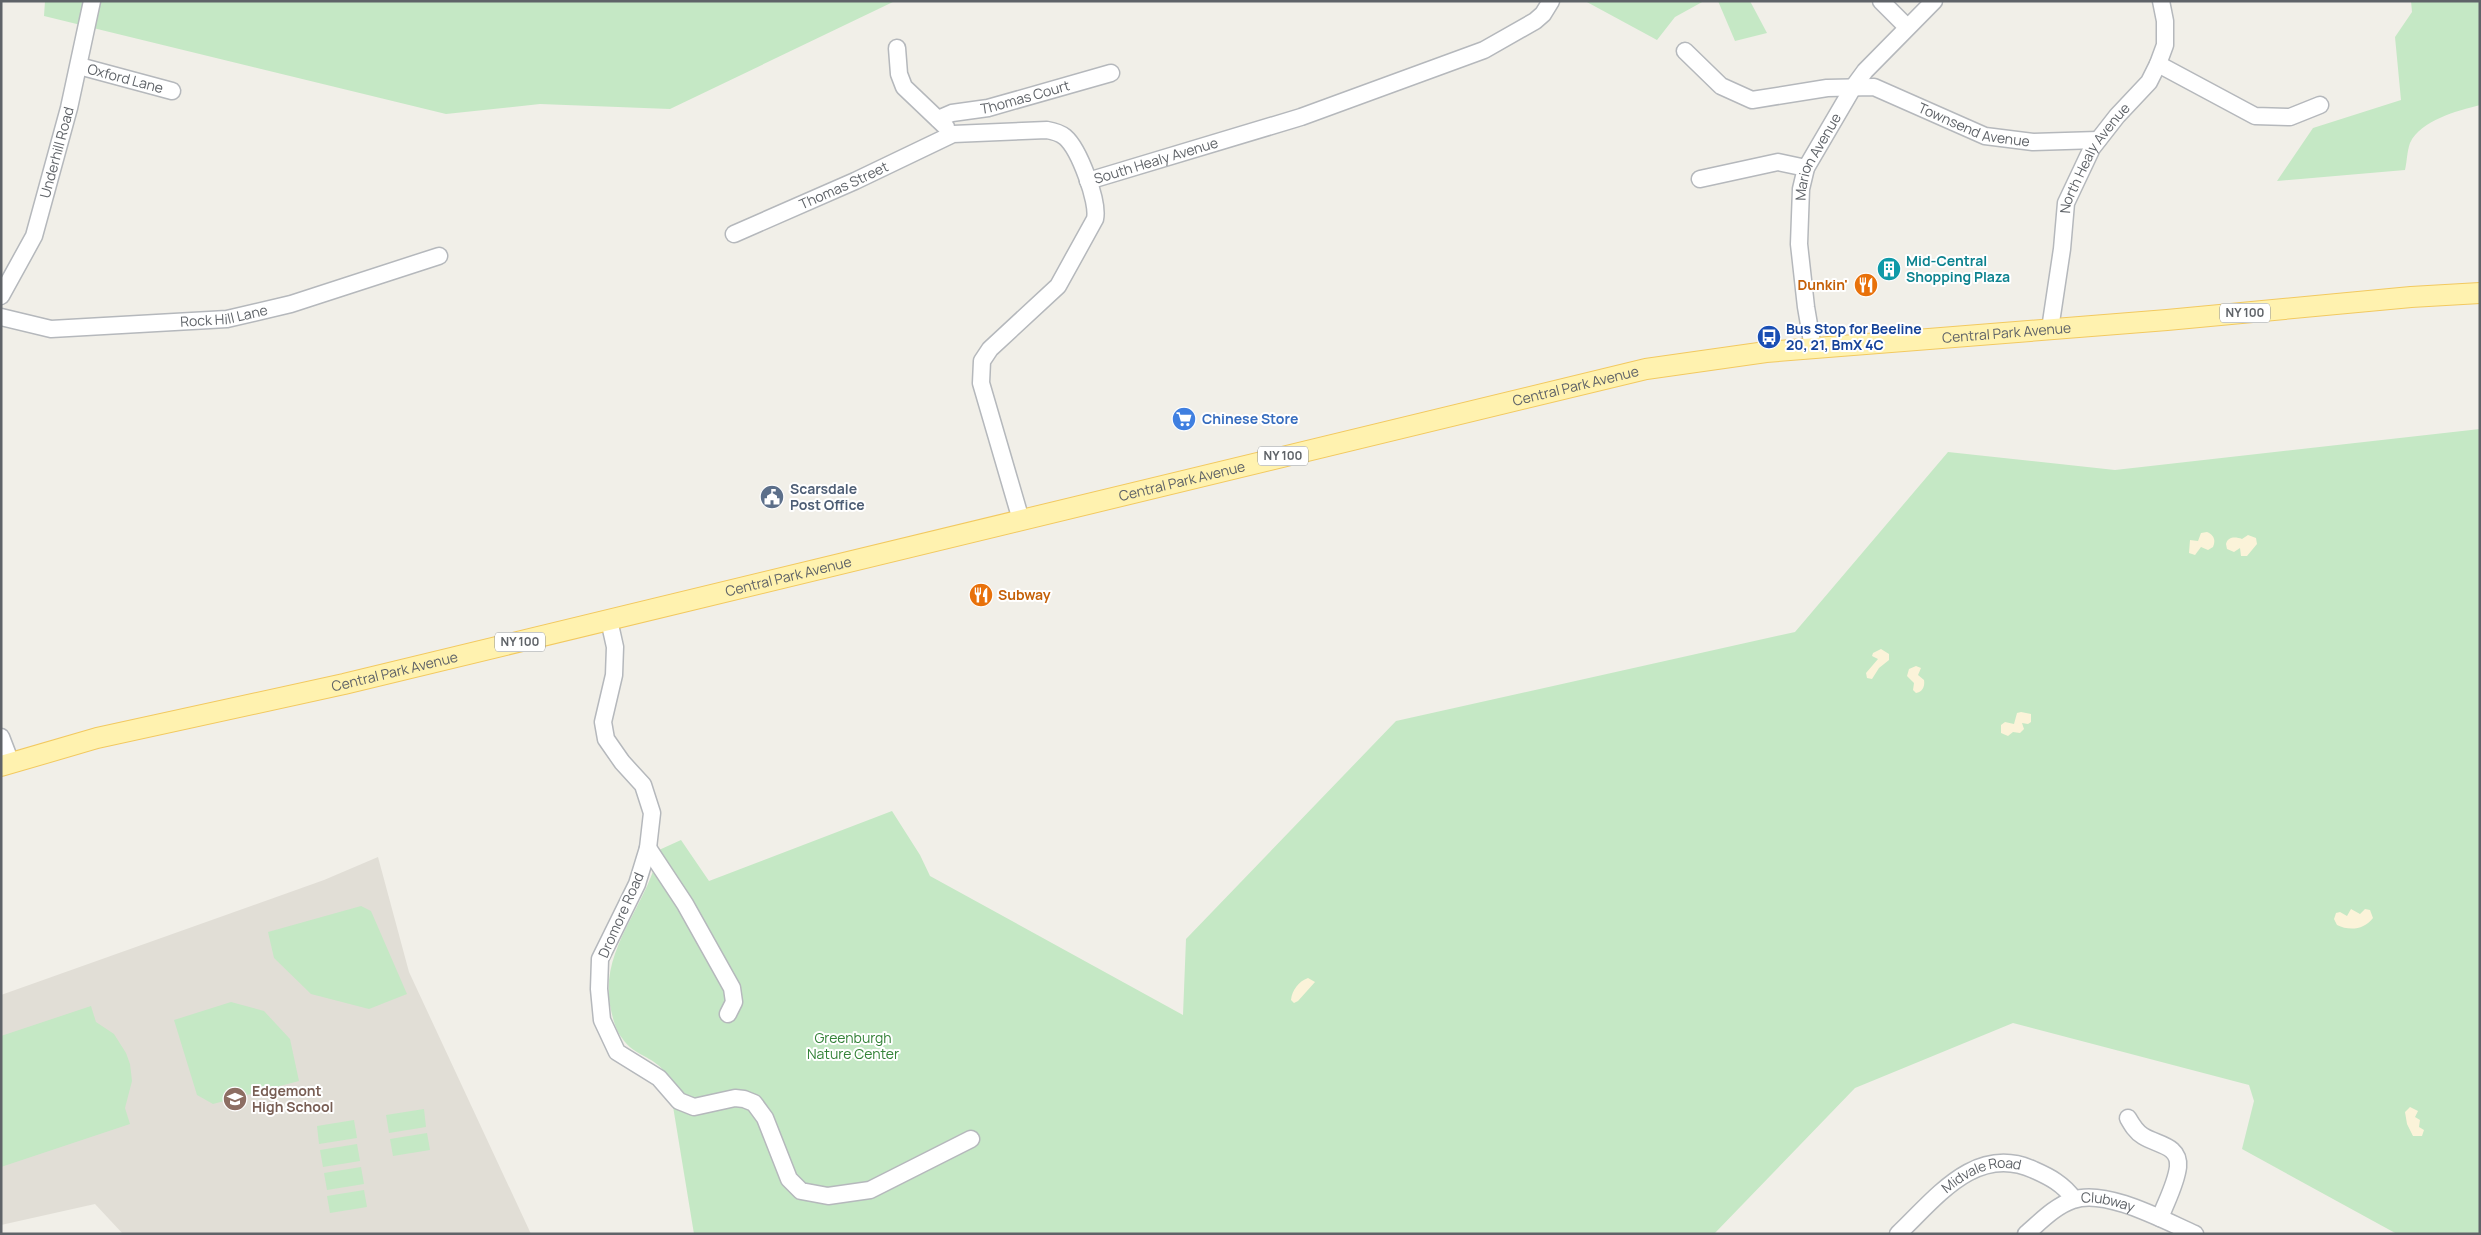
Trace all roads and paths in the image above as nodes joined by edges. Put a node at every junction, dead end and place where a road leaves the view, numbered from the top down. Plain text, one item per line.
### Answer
1 (92, 1) edge
2 (1551, 1) edge
3 (1881, 1) edge
4 (1934, 1) edge
5 (2162, 1) edge
6 (1907, 27) junction
7 (897, 48) dead end
8 (1684, 51) dead end
9 (2158, 64) junction
10 (79, 66) junction
11 (1111, 73) dead end
12 (1854, 86) junction
13 (172, 91) dead end
14 (2320, 105) dead end
15 (938, 119) junction
16 (953, 134) junction
17 (2098, 140) junction
18 (1806, 168) junction
19 (1700, 178) dead end
20 (1088, 181) junction
21 (734, 234) dead end
22 (439, 256) dead end
23 (2480, 293) edge
24 (1, 296) edge
25 (1, 317) edge
26 (2050, 329) junction
27 (1813, 348) junction
28 (1021, 520) junction
29 (609, 620) junction
30 (1, 737) edge
31 (6, 765) edge
32 (648, 848) junction
33 (728, 1014) dead end
34 (2128, 1118) dead end
35 (971, 1139) dead end
36 (2074, 1199) junction
37 (2160, 1218) junction
38 (1898, 1234) edge
39 (2026, 1234) edge
40 (2195, 1234) edge

1 - 10 street, Underhill Road
2 - 20 street, South Healy Avenue
3 - 6 street
4 - 6 street, Marion Avenue
5 - 9 street, North Healy Avenue
6 - 12 street, Marion Avenue
7 - 15 street
8 - 12 street, Townsend Avenue
9 - 14 street
9 - 17 street, North Healy Avenue
10 - 13 street, Oxford Lane
10 - 24 street, Underhill Road
11 - 15 street, Thomas Court
12 - 17 street, Townsend Avenue
12 - 18 street, Marion Avenue
15 - 16 street
16 - 20 street, Thomas Street
16 - 21 street, Thomas Street
17 - 26 street, North Healy Avenue
18 - 19 street
18 - 27 street, Marion Avenue
20 - 28 street, South Healy Avenue
22 - 25 street, Rock Hill Lane
23 - 26 main road, Central Park Avenue / NY 100
26 - 27 main road, Central Park Avenue / NY 100
27 - 28 main road, Central Park Avenue / NY 100
28 - 29 main road, Central Park Avenue / NY 100
29 - 31 main road, Central Park Avenue / NY 100
29 - 32 street, Dromore Road
30 - 31 street
32 - 33 street
32 - 35 street, Dromore Road
34 - 37 street
36 - 37 street, Clubway
36 - 38 street, Midvale Road
36 - 39 street, Clubway
37 - 40 street, Clubway

